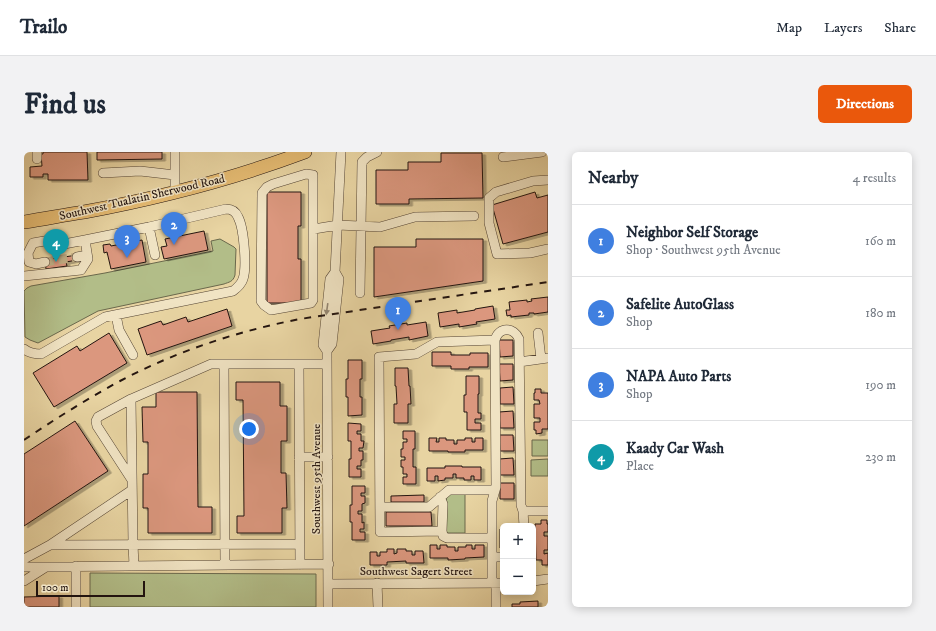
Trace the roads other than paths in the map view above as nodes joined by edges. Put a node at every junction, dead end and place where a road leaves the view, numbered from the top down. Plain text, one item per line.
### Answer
1 (175, 152) edge
2 (305, 152) edge
3 (342, 152) edge
4 (377, 152) edge
5 (542, 152) edge
6 (503, 157) dead end
7 (103, 173) dead end
8 (175, 175) junction
9 (548, 180) edge
10 (175, 192) junction
11 (474, 216) dead end
12 (24, 222) edge
13 (338, 225) junction
14 (361, 226) junction
15 (149, 227) junction
16 (314, 228) junction
17 (85, 240) junction
18 (548, 249) edge
19 (87, 255) junction
20 (155, 255) dead end
21 (77, 257) tunnel mouth
22 (40, 274) junction
23 (24, 276) edge
24 (360, 293) dead end
25 (116, 315) junction
26 (538, 333) dead end
27 (495, 340) junction
28 (24, 349) edge
29 (133, 355) dead end
30 (544, 359) edge
31 (519, 362) junction
32 (224, 364) junction
33 (299, 364) junction
34 (328, 364) junction
35 (131, 399) junction
36 (299, 457) junction
37 (328, 457) junction
38 (132, 480) junction
39 (132, 490) junction
40 (495, 490) junction
41 (440, 497) junction
42 (380, 508) junction
43 (523, 511) junction
44 (548, 511) edge
45 (524, 523) edge
46 (442, 531) junction
47 (492, 538) junction
48 (50, 544) junction
49 (133, 544) junction
50 (300, 544) junction
51 (225, 545) junction
52 (492, 557) junction
53 (500, 557) edge
54 (24, 559) edge
55 (328, 564) junction
56 (225, 565) junction
57 (300, 565) junction
58 (46, 566) junction
59 (76, 566) junction
60 (134, 566) junction
61 (24, 567) edge
62 (548, 579) edge
63 (24, 581) edge
64 (536, 581) edge
65 (377, 583) junction
66 (497, 583) edge
67 (328, 584) junction
68 (76, 607) edge
69 (328, 607) edge
70 (378, 607) edge
71 (496, 607) edge

1 - 8 street
2 - 10 highway, Southwest Tualatin Sherwood Road
3 - 13 street, Southwest 95th Avenue
4 - 14 street
5 - 6 street
7 - 8 street
8 - 10 street
9 - 18 street
10 - 12 highway, Southwest Tualatin Sherwood Road
11 - 14 street
13 - 14 street
13 - 16 street
13 - 34 street, Southwest 95th Avenue
14 - 24 street
15 - 17 street
15 - 20 street
15 - 25 street
16 - 16 street
17 - 19 street
17 - 22 street
19 - 21 street
19 - 22 street
22 - 23 street
25 - 28 street
25 - 29 street
26 - 30 street
27 - 31 street
27 - 40 street
27 - 42 street
30 - 31 street
31 - 43 street
32 - 33 street
32 - 35 street
32 - 51 street
33 - 34 street
33 - 36 street
34 - 37 street, Southwest 95th Avenue
35 - 38 street
35 - 38 street
36 - 37 street
36 - 50 street
37 - 55 street, Southwest 95th Avenue
38 - 39 street
39 - 48 street
39 - 49 street
40 - 41 street
40 - 47 street
41 - 42 street
41 - 46 street
42 - 46 street
43 - 44 street
43 - 45 street
46 - 47 street
47 - 52 street
48 - 49 street
48 - 54 street
49 - 51 street
49 - 60 street
50 - 51 street
50 - 57 street
51 - 56 street
52 - 53 street
52 - 66 street
55 - 57 street
55 - 67 street, Southwest 95th Avenue
56 - 57 street
56 - 60 street
58 - 59 street
58 - 61 street
58 - 63 street
59 - 60 street
59 - 68 street
62 - 64 street
65 - 66 street, Southwest Sagert Street
65 - 67 street, Southwest Sagert Street
65 - 70 street
66 - 71 street
67 - 69 street, Southwest 95th Avenue

